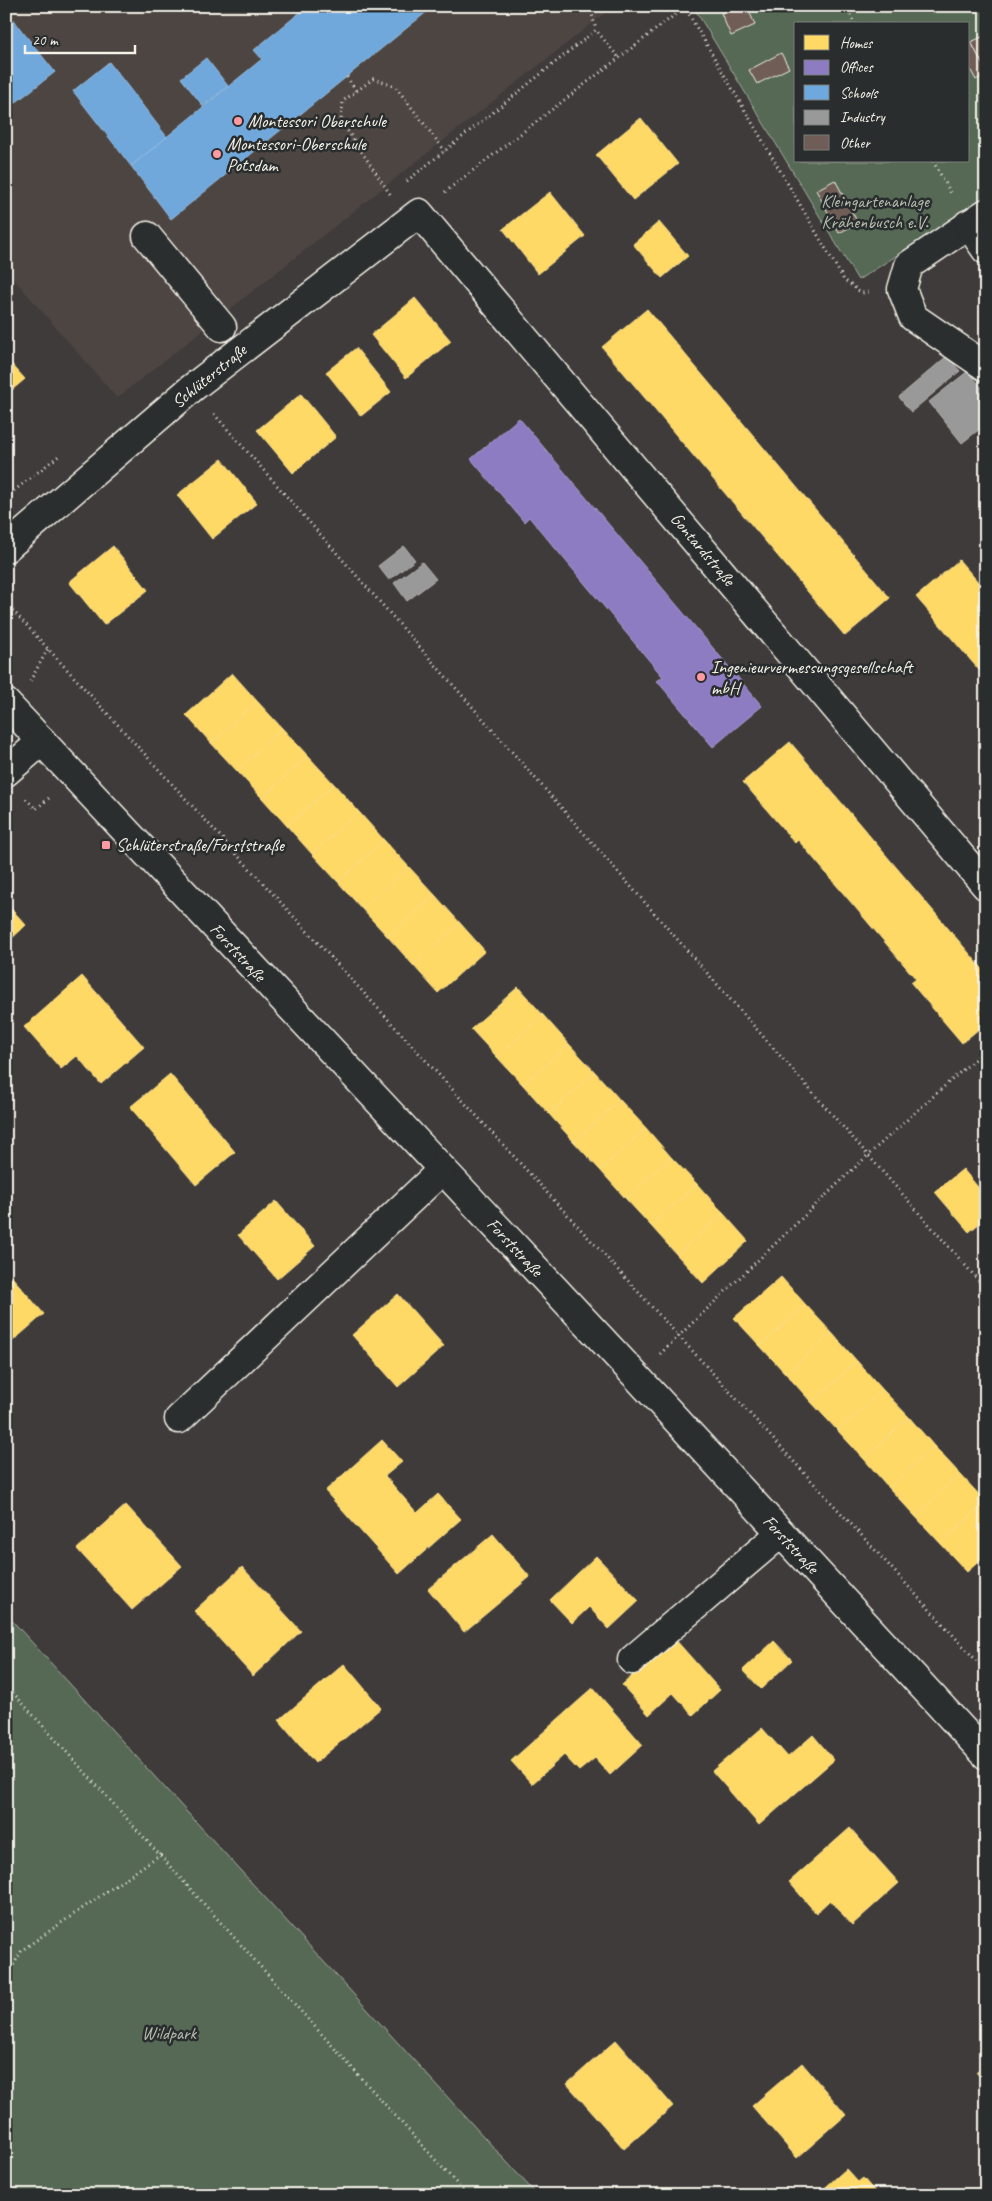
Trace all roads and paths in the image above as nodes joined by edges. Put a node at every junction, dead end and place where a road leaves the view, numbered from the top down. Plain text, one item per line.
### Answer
1 (590, 6) edge
2 (845, 6) edge
3 (685, 7) edge
4 (854, 22) edge
5 (596, 30) dead end
6 (347, 77) dead end
7 (356, 91) junction
8 (445, 151) dead end
9 (934, 162) edge
10 (390, 194) dead end
11 (419, 213) junction
12 (977, 218) edge
13 (147, 236) dead end
14 (986, 250) edge
15 (902, 289) junction
16 (222, 327) dead end
17 (986, 367) edge
18 (192, 388) junction
19 (6, 548) edge
20 (6, 604) edge
21 (6, 703) edge
22 (42, 741) junction
23 (6, 772) edge
24 (986, 886) edge
25 (986, 1049) edge
26 (868, 1155) junction
27 (442, 1170) junction
28 (986, 1289) edge
29 (678, 1336) junction
30 (636, 1376) junction
31 (179, 1419) dead end
32 (780, 1533) junction
33 (632, 1660) dead end
34 (986, 1671) edge
35 (6, 1685) edge
36 (986, 1755) edge
37 (161, 1854) junction
38 (6, 1978) edge
39 (468, 2195) edge

1 - 5 path
2 - 4 path
3 - 11 path
3 - 15 path
6 - 7 path
7 - 8 path
7 - 10 path
9 - 12 path
11 - 18 street, Schlüterstraße
11 - 24 street, Gontardstraße
12 - 14 street
12 - 15 street
13 - 16 street
15 - 17 street
18 - 19 street, Schlüterstraße
18 - 26 path
20 - 29 path
21 - 22 street, Forststraße
22 - 23 street
22 - 27 street, Forststraße
25 - 26 path
26 - 28 path
26 - 29 path
27 - 30 street, Forststraße
27 - 31 street
29 - 30 path
29 - 34 path
30 - 32 street, Forststraße
32 - 33 street
32 - 36 street, Forststraße
35 - 37 path
37 - 38 path
37 - 39 path

